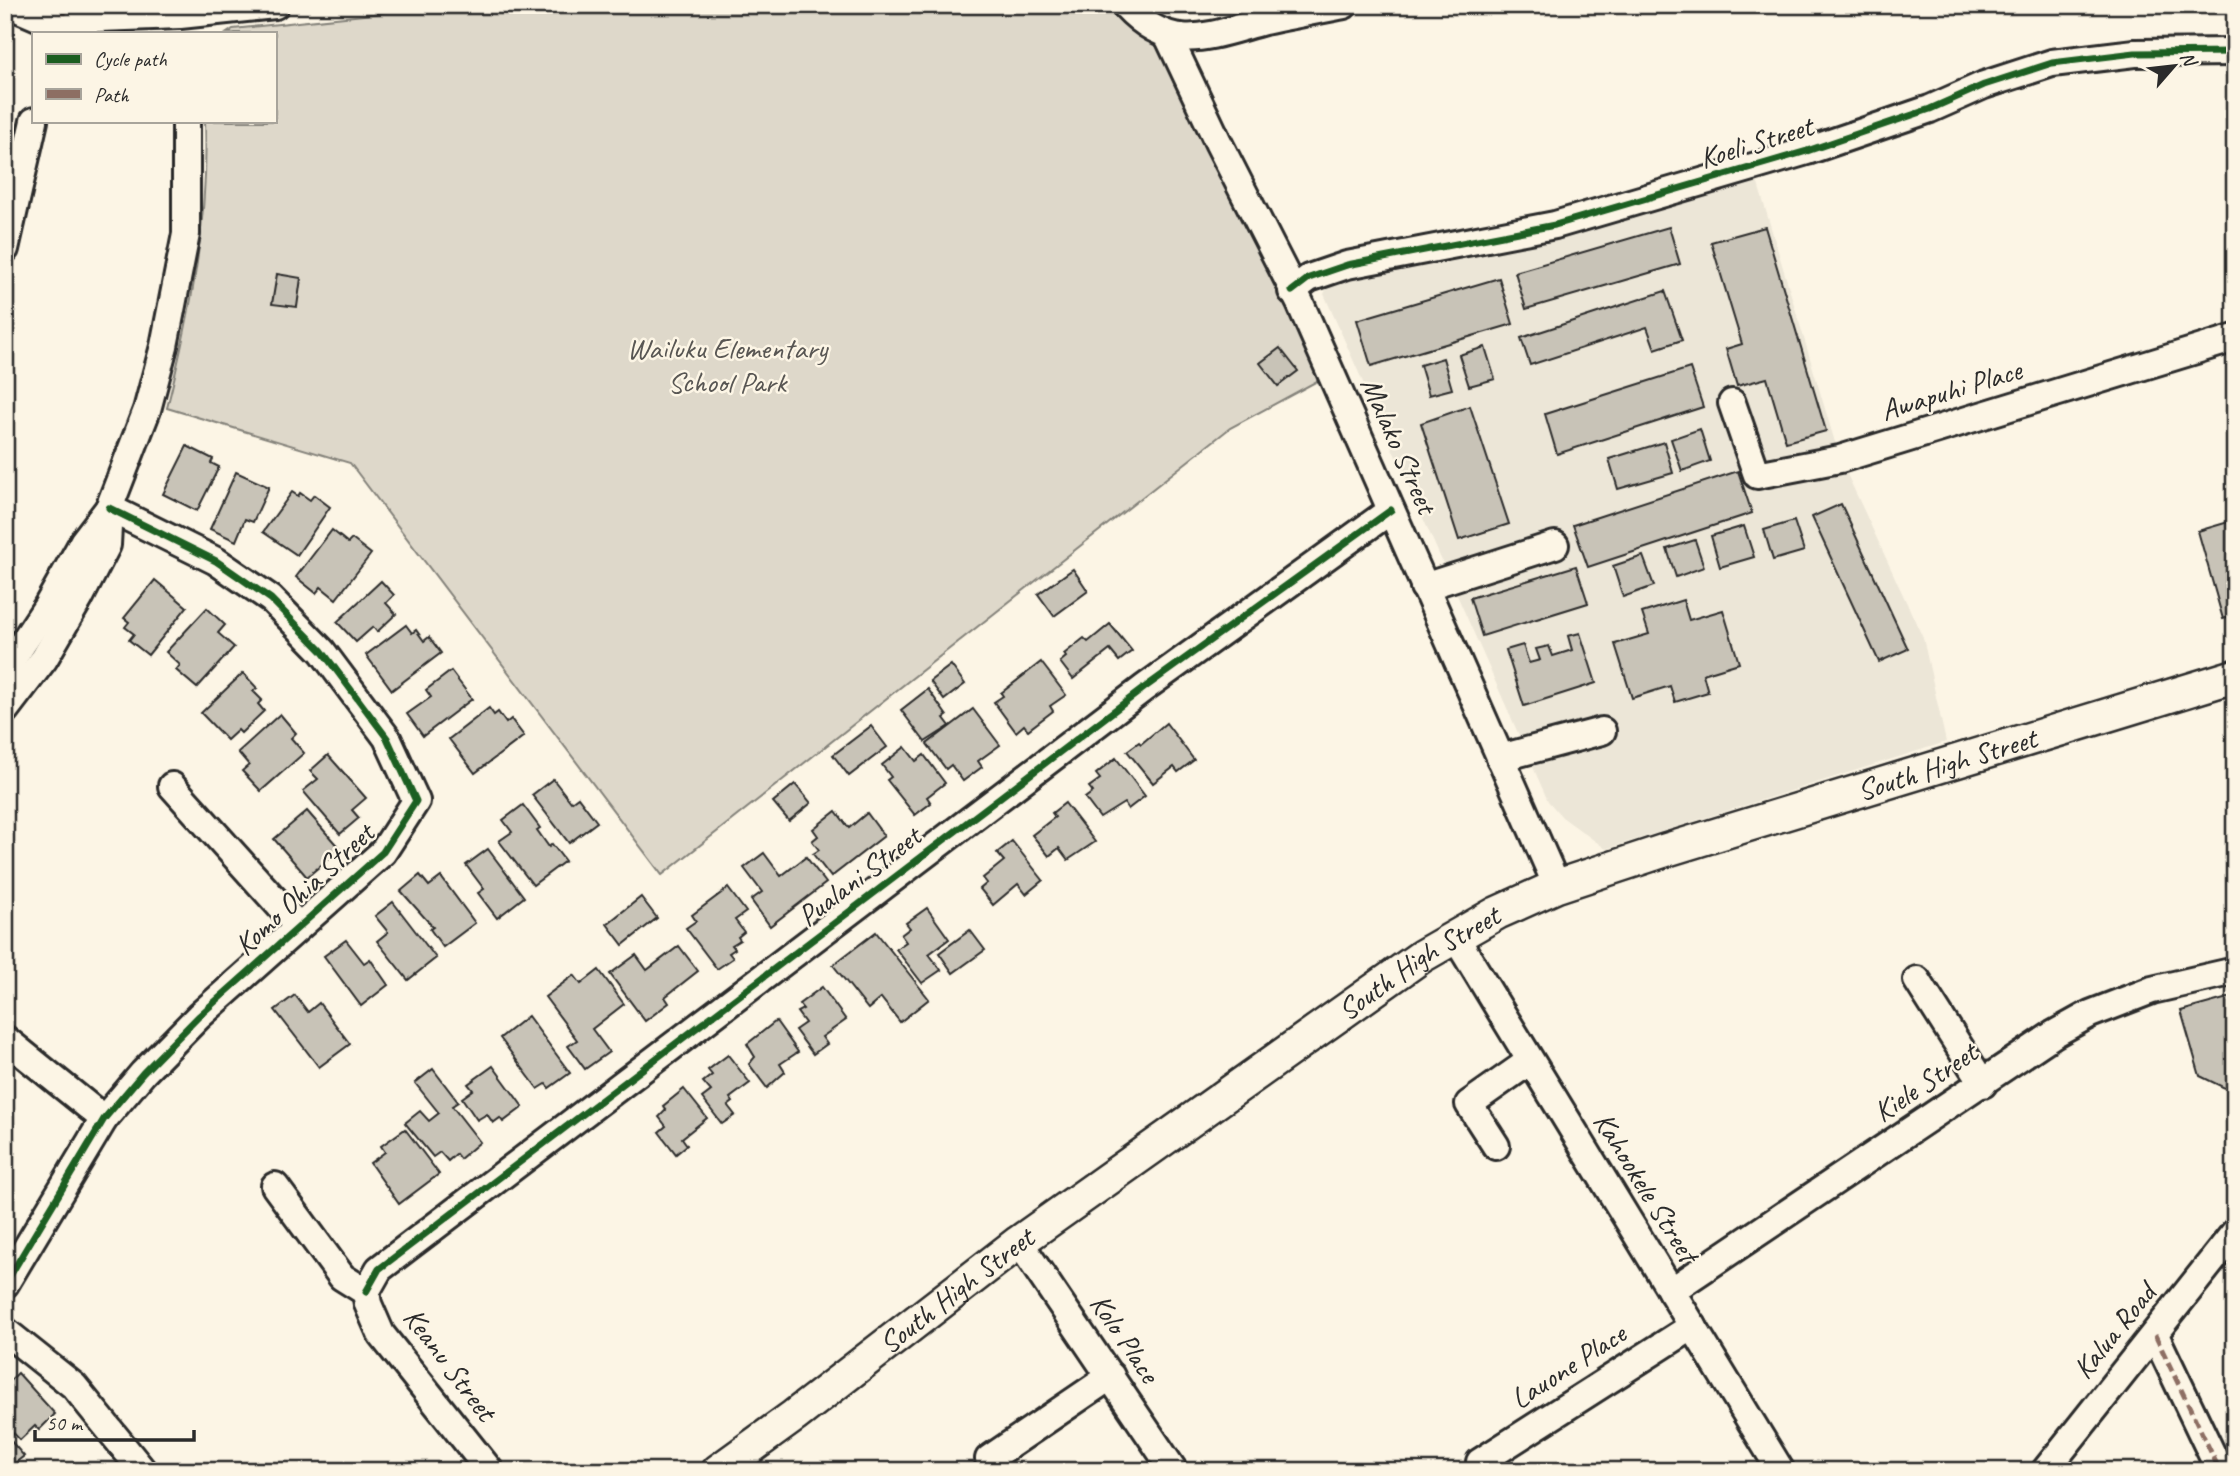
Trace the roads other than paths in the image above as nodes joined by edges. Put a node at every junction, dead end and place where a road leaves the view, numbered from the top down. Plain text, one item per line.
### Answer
1 (10, 5) edge
2 (275, 5) edge
3 (1125, 5) edge
4 (1344, 5) edge
5 (180, 15) edge
6 (45, 26) edge
7 (1168, 36) junction
8 (2235, 52) edge
9 (34, 122) edge
10 (186, 122) edge
11 (5, 249) edge
12 (1292, 291) junction
13 (2235, 338) edge
14 (1732, 403) dead end
15 (109, 508) junction
16 (1391, 510) junction
17 (1555, 545) dead end
18 (1424, 587) junction
19 (5, 670) edge
20 (2235, 676) edge
21 (5, 710) edge
22 (1602, 731) dead end
23 (1500, 758) junction
24 (172, 786) dead end
25 (1557, 886) junction
26 (298, 926) junction
27 (1455, 938) junction
28 (2235, 971) edge
29 (1917, 980) dead end
30 (5, 1039) edge
31 (1530, 1061) junction
32 (1983, 1084) junction
33 (104, 1119) junction
34 (1496, 1146) dead end
35 (275, 1186) dead end
36 (2235, 1232) edge
37 (1020, 1242) junction
38 (5, 1284) edge
39 (1671, 1291) junction
40 (366, 1292) junction
41 (1693, 1326) junction
42 (5, 1331) edge
43 (2155, 1335) junction
44 (1111, 1376) junction
45 (989, 1459) dead end
46 (1480, 1462) dead end
47 (142, 1471) edge
48 (490, 1471) edge
49 (718, 1471) edge
50 (1174, 1471) edge
51 (1781, 1471) edge
52 (2045, 1471) edge
53 (2220, 1471) edge

1 - 6 street
2 - 5 street
3 - 7 street
4 - 7 street
5 - 6 street
7 - 12 street, Malako Street
8 - 12 street, Koeli Street
9 - 11 street
10 - 15 street
12 - 16 street, Malako Street
13 - 14 street, Awapuhi Place
15 - 19 street
15 - 21 street
15 - 26 street, Komo Ohia Street
16 - 18 street, Malako Street
16 - 40 street, Pualani Street
17 - 18 street
18 - 23 street, Malako Street
20 - 25 main road, South High Street
22 - 23 street
23 - 25 street, Malako Street
24 - 26 street
25 - 27 main road, South High Street
26 - 33 street, Komo Ohia Street
27 - 31 street, Kahookele Street
27 - 37 main road, South High Street
28 - 32 street, Kiele Street
29 - 32 street
30 - 33 street
31 - 34 street
31 - 39 street, Kahookele Street
32 - 39 street, Kiele Street
33 - 38 street, Komo Ohia Street
35 - 40 street
36 - 43 street, Kalua Road
37 - 44 street, Kolo Place
37 - 49 main road, South High Street
39 - 41 street, Kahookele Street
40 - 48 street, Keanu Street
41 - 46 street, Lauone Place
41 - 51 street, Kahookele Street
42 - 47 street
43 - 52 street, Kalua Road
43 - 53 street
44 - 45 street
44 - 50 street, Kolo Place

